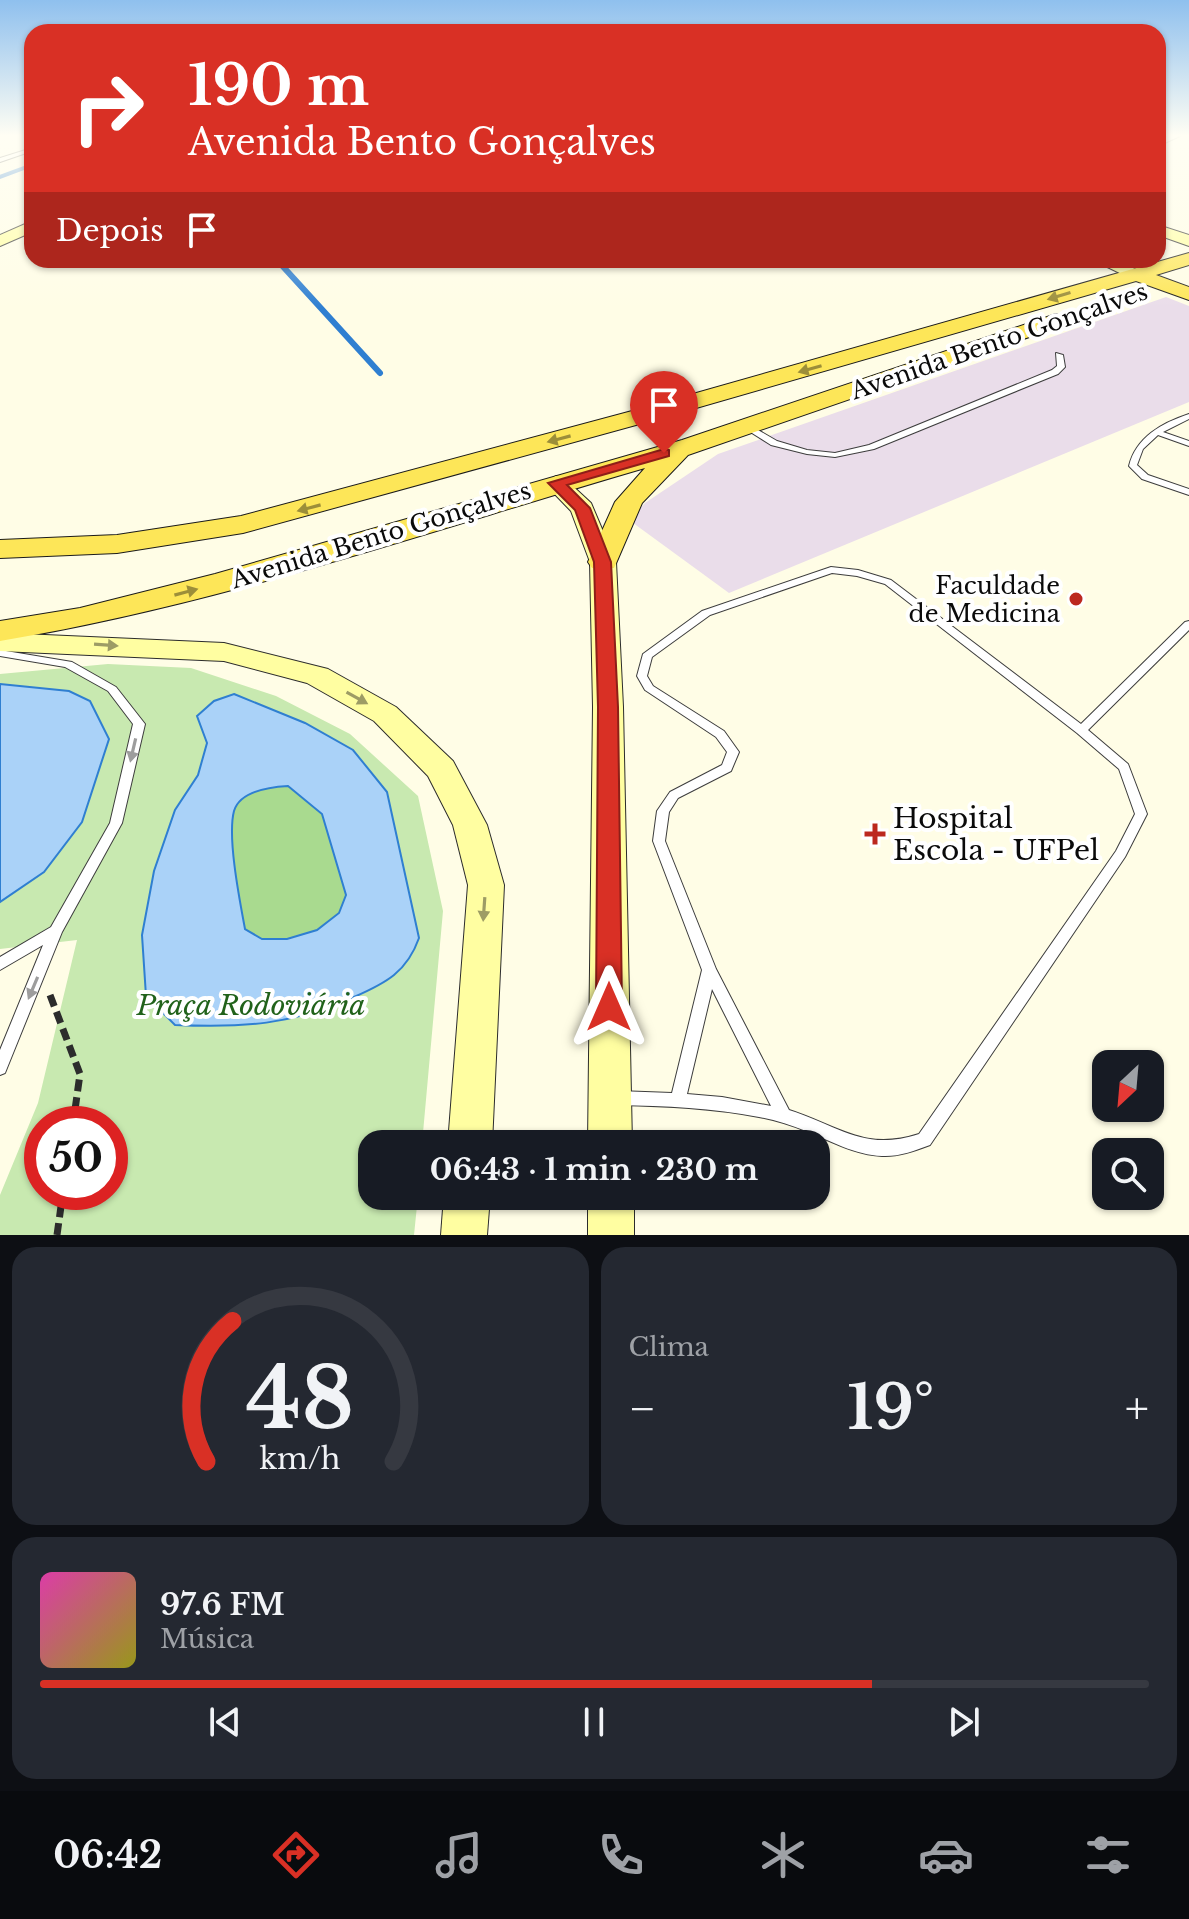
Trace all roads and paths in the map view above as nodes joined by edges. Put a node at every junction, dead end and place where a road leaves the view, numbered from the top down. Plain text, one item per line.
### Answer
1 (24, 230) edge
2 (1166, 233) edge
3 (0, 241) edge
4 (1189, 241) edge
5 (1189, 259) edge
6 (1122, 268) edge
7 (1134, 273) junction
8 (1176, 284) edge
9 (1059, 355) dead end
10 (762, 382) junction
11 (656, 412) junction
12 (1189, 416) edge
13 (748, 428) junction
14 (1156, 432) junction
15 (1189, 444) edge
16 (691, 446) junction
17 (459, 466) junction
18 (556, 483) junction
19 (1189, 492) edge
20 (0, 549) edge
21 (603, 562) junction
22 (1189, 624) edge
23 (0, 631) edge
24 (0, 642) edge
25 (0, 653) edge
26 (1081, 730) junction
27 (56, 931) junction
28 (0, 964) edge
29 (709, 970) junction
30 (41, 971) junction
31 (0, 1068) edge
32 (610, 1097) junction
33 (678, 1099) junction
34 (76, 1106) edge
35 (784, 1116) junction
36 (471, 1130) edge
37 (610, 1130) edge
38 (60, 1210) edge
39 (466, 1210) edge
40 (611, 1210) edge
41 (57, 1235) edge
42 (464, 1235) edge
43 (611, 1235) edge

1 - 3 main road
2 - 4 main road
5 - 8 main road, Avenida Bento Gonçalves
6 - 7 main road
7 - 8 main road
7 -> 10 main road, Avenida Bento Gonçalves
8 - 13 main road, Avenida Bento Gonçalves
9 - 13 lane
10 - 11 main road, Avenida Bento Gonçalves
10 - 13 main road
11 - 13 main road
11 -> 17 main road, Avenida Bento Gonçalves
12 - 14 lane
13 - 16 main road, Avenida Bento Gonçalves
14 - 15 lane
14 - 19 lane
16 - 18 main road, Avenida Bento Gonçalves
16 - 21 main road
17 - 18 main road
17 -> 20 main road, Avenida Bento Gonçalves
18 - 21 main road
23 -> 18 main road, Avenida Bento Gonçalves
21 - 32 main road
22 - 26 lane
24 -> 36 main road
25 -> 27 lane
26 - 29 lane
26 - 35 lane
27 - 28 lane
27 - 30 lane
29 - 33 lane
29 - 35 lane
30 -> 31 lane
30 - 34 path
32 - 33 lane
32 - 37 main road
33 - 35 lane
38 - 41 path
39 - 42 main road
40 - 43 main road

